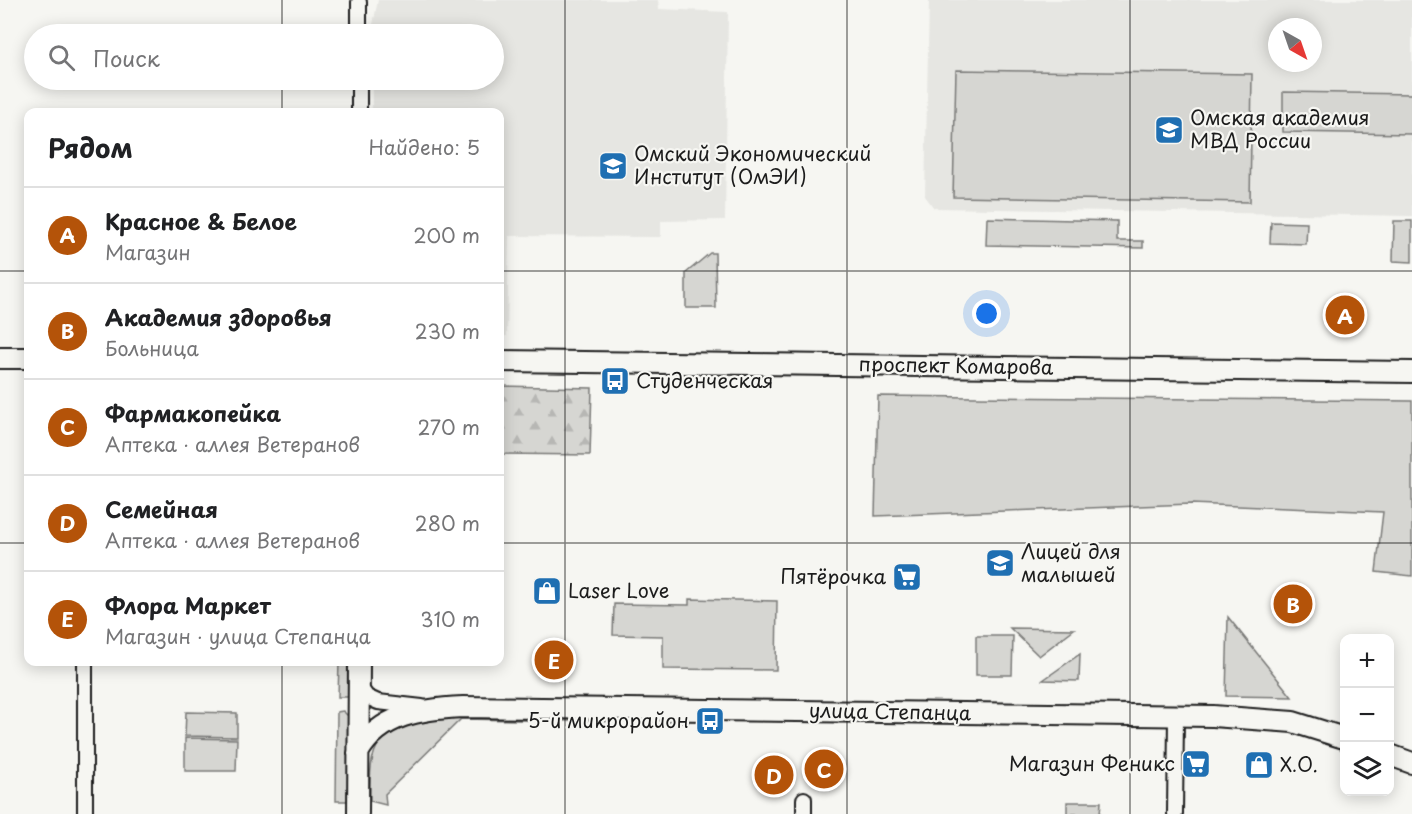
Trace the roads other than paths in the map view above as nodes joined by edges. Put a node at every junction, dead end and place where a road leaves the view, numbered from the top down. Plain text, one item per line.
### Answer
1 (359, 2) dead end
2 (359, 24) edge
3 (359, 90) edge
4 (359, 108) edge
5 (0, 358) edge
6 (24, 358) edge
7 (504, 361) edge
8 (1412, 372) edge
9 (86, 666) edge
10 (359, 666) edge
11 (359, 686) junction
12 (433, 708) junction
13 (1176, 716) junction
14 (1340, 737) edge
15 (358, 753) junction
16 (1394, 757) edge
17 (1412, 763) edge
18 (804, 799) dead end
19 (85, 814) edge
20 (358, 814) edge
21 (804, 814) edge
22 (1175, 814) edge

1 - 2 street
3 - 4 street
5 - 6 street
7 - 8 street, проспект Комарова
9 - 19 street
10 - 11 street
11 - 12 street, улица Степанца
11 - 15 street
12 - 13 street, улица Степанца
12 - 15 street, улица Степанца
13 - 14 street, улица Степанца
13 - 22 street
15 - 20 street
16 - 17 street
18 - 21 street

